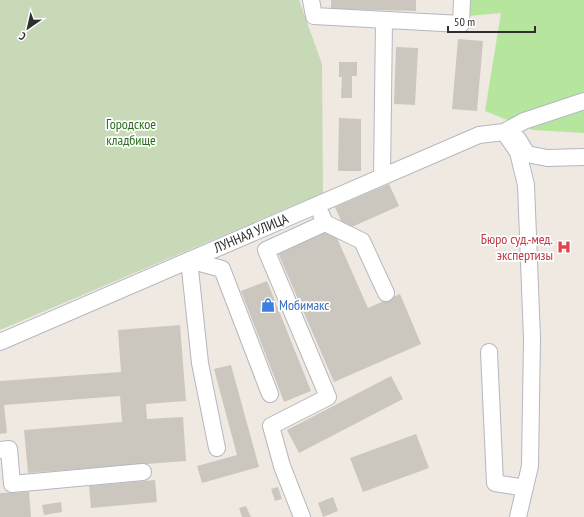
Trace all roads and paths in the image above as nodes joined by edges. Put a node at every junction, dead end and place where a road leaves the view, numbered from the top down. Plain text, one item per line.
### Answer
1 (311, 0) edge
2 (462, 0) edge
3 (384, 20) junction
4 (584, 102) edge
5 (504, 132) junction
6 (584, 157) edge
7 (382, 177) junction
8 (318, 205) junction
9 (325, 223) junction
10 (189, 260) junction
11 (386, 293) dead end
12 (0, 342) edge
13 (489, 352) dead end
14 (270, 394) dead end
15 (217, 448) dead end
16 (0, 450) edge
17 (143, 472) dead end
18 (524, 488) junction
19 (302, 517) edge
20 (518, 517) edge

1 - 3 street
2 - 3 street
3 - 7 street
4 - 5 street
5 - 6 street
5 - 7 street, ЛУННАЯ УЛИЦА
5 - 18 street
7 - 8 street, ЛУННАЯ УЛИЦА
8 - 9 street
8 - 10 street, ЛУННАЯ УЛИЦА
9 - 11 street
9 - 19 street
10 - 12 street, ЛУННАЯ УЛИЦА
10 - 14 street
10 - 15 street
13 - 18 street
16 - 17 street
18 - 20 street

